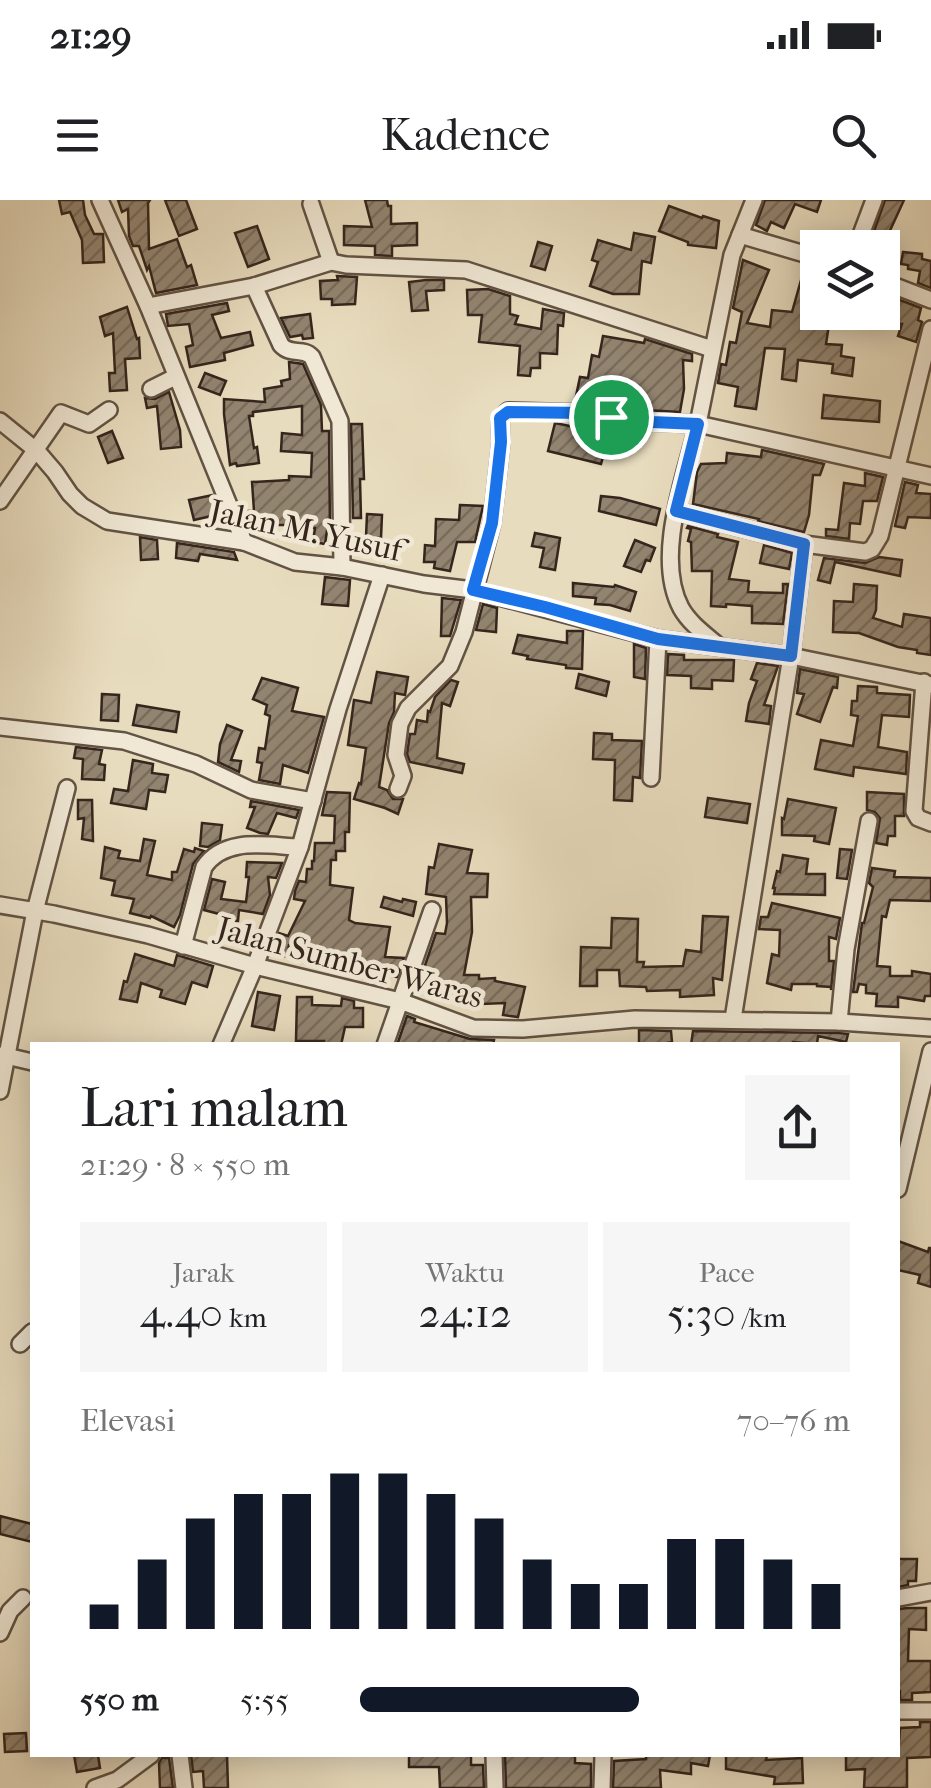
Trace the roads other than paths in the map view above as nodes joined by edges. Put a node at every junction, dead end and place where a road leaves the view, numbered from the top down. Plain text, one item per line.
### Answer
1 (102, 200) edge
2 (754, 200) edge
3 (874, 200) edge
4 (311, 204) dead end
5 (863, 230) edge
6 (740, 234) junction
7 (800, 252) edge
8 (331, 262) junction
9 (254, 286) junction
10 (900, 288) edge
11 (931, 300) edge
12 (148, 306) junction
13 (931, 329) edge
14 (712, 348) junction
15 (175, 377) junction
16 (151, 389) dead end
17 (109, 410) dead end
18 (0, 421) edge
19 (698, 424) junction
20 (36, 450) junction
21 (896, 468) junction
22 (931, 476) edge
23 (0, 501) edge
24 (676, 511) junction
25 (244, 542) junction
26 (804, 544) junction
27 (342, 567) junction
28 (382, 575) junction
29 (473, 590) junction
30 (658, 639) junction
31 (723, 649) junction
32 (791, 656) junction
33 (927, 684) edge
34 (0, 727) edge
35 (650, 778) dead end
36 (66, 788) dead end
37 (398, 789) dead end
38 (313, 802) junction
39 (869, 821) dead end
40 (931, 823) edge
41 (300, 847) junction
42 (0, 905) edge
43 (432, 910) dead end
44 (35, 911) junction
45 (184, 946) junction
46 (255, 966) junction
47 (400, 1001) junction
48 (732, 1019) junction
49 (839, 1022) junction
50 (931, 1028) edge
51 (222, 1042) edge
52 (386, 1042) edge
53 (931, 1051) edge
54 (4, 1055) edge
55 (30, 1062) edge
56 (0, 1091) edge
57 (900, 1181) edge
58 (931, 1592) edge
59 (24, 1598) dead end
60 (900, 1598) edge
61 (5, 1609) edge
62 (0, 1633) edge
63 (900, 1711) edge
64 (931, 1711) edge
65 (148, 1757) edge
66 (180, 1757) edge
67 (494, 1757) edge
68 (603, 1757) edge
69 (95, 1788) edge
70 (184, 1788) edge
71 (495, 1788) edge
72 (602, 1788) edge

1 - 12 street
2 - 6 street
3 - 5 street
4 - 8 street
6 - 7 street
6 - 14 street
8 - 9 street
8 - 14 street
9 - 12 street
9 - 27 street
10 - 11 street
12 - 15 street
13 - 21 street
14 - 19 street
15 - 16 street
15 - 25 street
17 - 20 street
18 - 20 street, Jalan M. Yusuf
19 - 21 street
19 - 24 street
19 - 29 street
20 - 23 street
20 - 25 street, Jalan M. Yusuf
21 - 22 street
21 - 26 street
24 - 26 street
24 - 31 street
25 - 27 street, Jalan M. Yusuf
26 - 32 street
27 - 28 street, Jalan M. Yusuf
28 - 29 street, Jalan M. Yusuf
28 - 38 street
29 - 30 street, Jalan M. Yusuf
29 - 37 street
30 - 31 street, Jalan M. Yusuf
30 - 35 street
31 - 32 street, Jalan M. Yusuf
32 - 33 street, Jalan M. Yusuf
32 - 48 street
33 - 40 street
34 - 38 street
36 - 44 street
38 - 41 street
39 - 49 street
41 - 45 street
41 - 46 street
42 - 44 street, Jalan Sumber Waras
43 - 47 street
44 - 45 street, Jalan Sumber Waras
44 - 54 street
45 - 46 street, Jalan Sumber Waras
46 - 47 street, Jalan Sumber Waras
46 - 51 street
47 - 48 street, Jalan Sumber Waras
47 - 52 street
48 - 49 street, Jalan Sumber Waras
49 - 50 street, Jalan Sumber Waras
53 - 57 street
54 - 55 street
54 - 56 street
58 - 60 street
59 - 61 street
61 - 62 street
63 - 64 street
65 - 69 street
66 - 70 street
67 - 71 street
68 - 72 street

